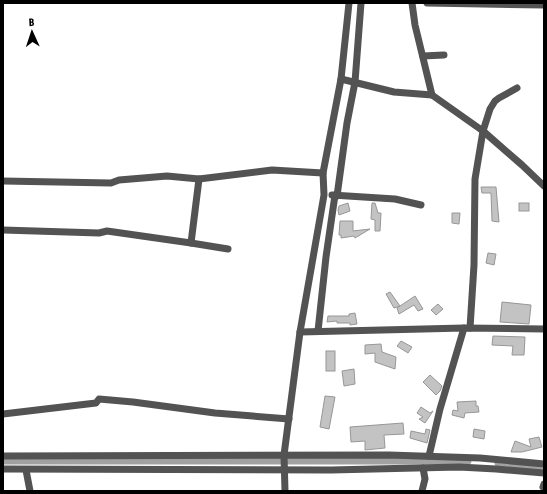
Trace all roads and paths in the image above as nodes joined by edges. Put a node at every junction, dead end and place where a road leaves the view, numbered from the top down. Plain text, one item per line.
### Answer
1 (349, 3) edge
2 (361, 3) edge
3 (412, 3) edge
4 (427, 3) edge
5 (544, 5) edge
6 (444, 55) dead end
7 (423, 56) junction
8 (341, 79) junction
9 (355, 82) junction
10 (517, 88) dead end
11 (432, 95) junction
12 (484, 131) junction
13 (323, 173) junction
14 (199, 179) junction
15 (3, 181) edge
16 (544, 186) edge
17 (324, 195) junction
18 (336, 196) junction
19 (420, 205) dead end
20 (3, 230) edge
21 (191, 243) junction
22 (228, 249) dead end
23 (467, 328) junction
24 (544, 329) edge
25 (318, 331) junction
26 (300, 332) junction
27 (3, 414) edge
28 (289, 419) junction
29 (284, 455) junction
30 (3, 456) edge
31 (429, 456) junction
32 (29, 457) junction
33 (544, 464) edge
34 (423, 468) junction
35 (3, 469) edge
36 (28, 469) junction
37 (284, 469) junction
38 (544, 473) edge
39 (30, 491) edge
40 (285, 491) edge
41 (422, 491) edge

1 - 8 street
2 - 9 street
3 - 7 street
4 - 5 street
6 - 7 street
7 - 11 street
8 - 9 street
8 - 13 street
9 - 11 street
9 - 18 street
10 - 12 street
11 - 12 street
12 - 16 street
12 - 23 street
13 - 14 street
13 - 17 street
14 - 15 street
14 - 21 street
17 - 18 street
17 - 26 street
18 - 19 street
18 - 25 street
20 - 21 street
21 - 22 street
23 - 24 street
23 - 25 street
23 - 31 street
25 - 26 street
26 - 28 street
27 - 28 street
28 - 29 street
29 - 31 street
29 - 32 street
29 - 37 street
30 - 32 street
31 - 33 street
32 - 36 street
34 - 37 street
34 - 38 street
34 - 41 street
35 - 36 street
36 - 37 street
36 - 39 street
37 - 40 street

